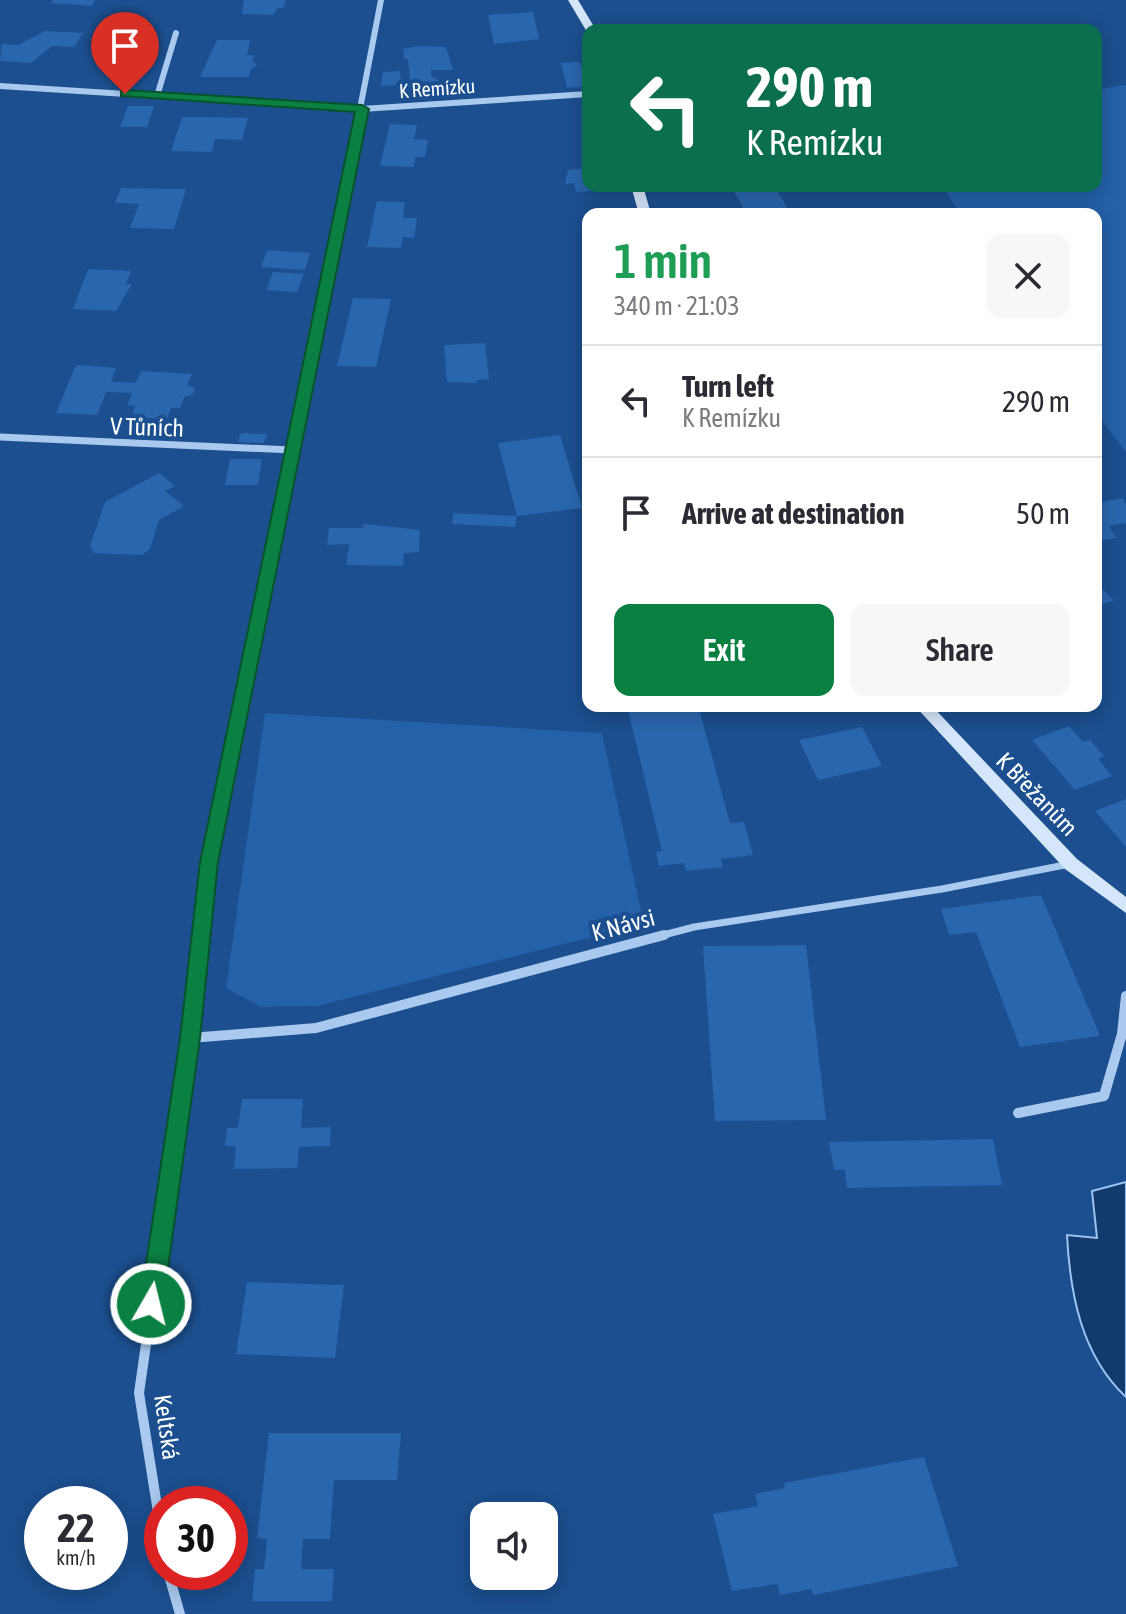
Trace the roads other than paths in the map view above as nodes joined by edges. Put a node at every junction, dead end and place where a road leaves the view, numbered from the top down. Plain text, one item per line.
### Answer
1 (381, 0) edge
2 (573, 0) edge
3 (587, 24) edge
4 (176, 33) dead end
5 (0, 86) edge
6 (582, 94) edge
7 (157, 96) junction
8 (362, 109) junction
9 (0, 437) edge
10 (292, 450) junction
11 (929, 712) edge
12 (1071, 864) junction
13 (1126, 906) edge
14 (1126, 996) edge
15 (190, 1038) junction
16 (1018, 1113) dead end
17 (154, 1486) edge
18 (173, 1590) edge
19 (180, 1614) edge

1 - 8 street, Keltská
2 - 3 street
4 - 7 street
5 - 7 street, K Remízku
6 - 8 street, K Remízku
7 - 8 street, K Remízku
8 - 10 street, Keltská
9 - 10 street, V Tůních
10 - 15 street, Keltská
11 - 12 street, K Břežanům
12 - 13 street, K Břežanům
12 - 15 street, K Návsi
14 - 16 street
15 - 17 street, Keltská
18 - 19 street

